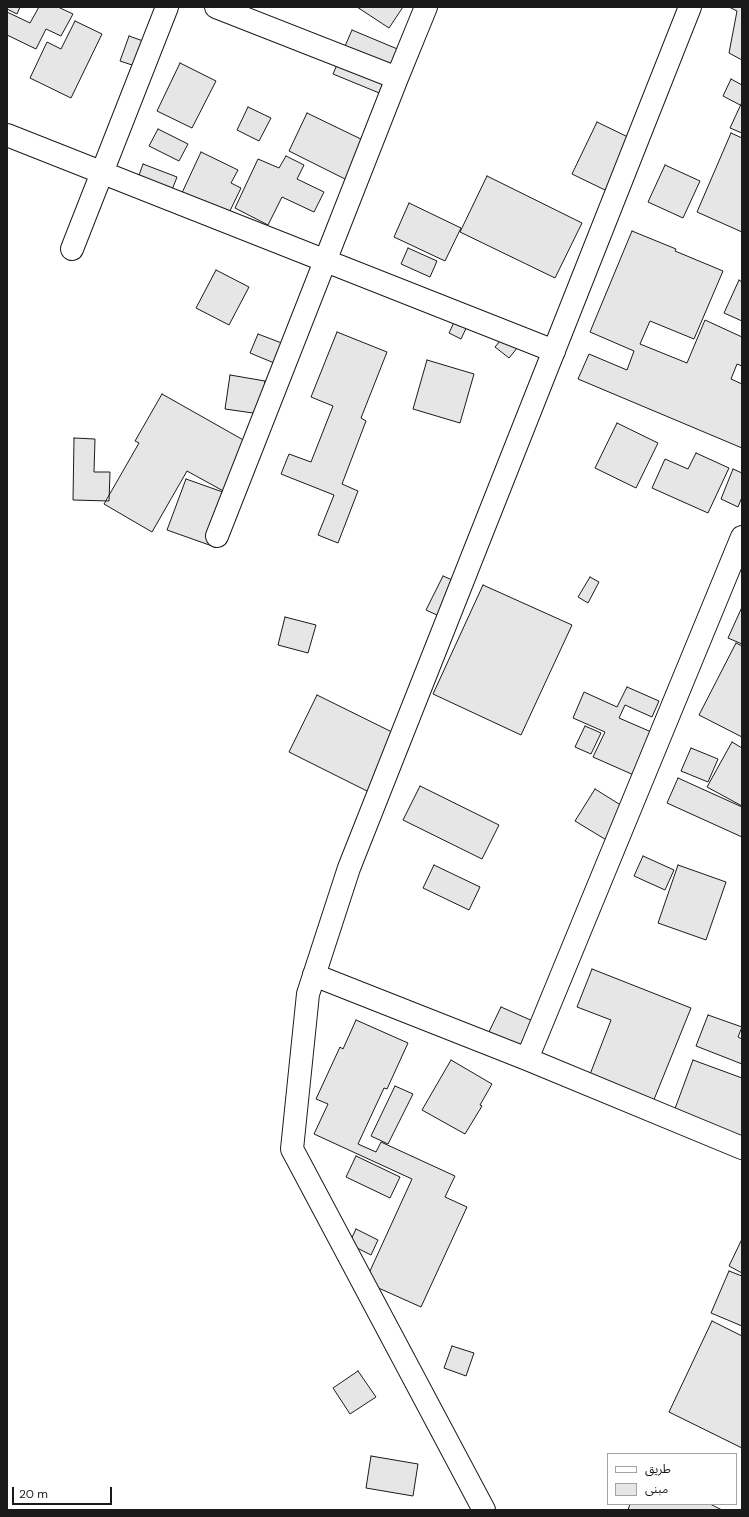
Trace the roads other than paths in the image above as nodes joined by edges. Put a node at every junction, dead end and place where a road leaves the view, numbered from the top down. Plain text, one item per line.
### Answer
1 (167, 7) edge
2 (216, 7) edge
3 (426, 7) edge
4 (690, 7) edge
5 (397, 78) junction
6 (7, 135) edge
7 (102, 173) junction
8 (72, 249) dead end
9 (326, 261) junction
10 (554, 351) junction
11 (217, 536) dead end
12 (742, 538) edge
13 (314, 975) junction
14 (527, 1059) junction
15 (742, 1148) edge
16 (484, 1510) edge

1 - 7 street
2 - 5 street
3 - 5 street
4 - 10 street
5 - 9 street
6 - 7 street
7 - 8 street
7 - 9 street
9 - 10 street
9 - 11 street
10 - 13 street
12 - 14 street
13 - 14 street
13 - 16 street
14 - 15 street

